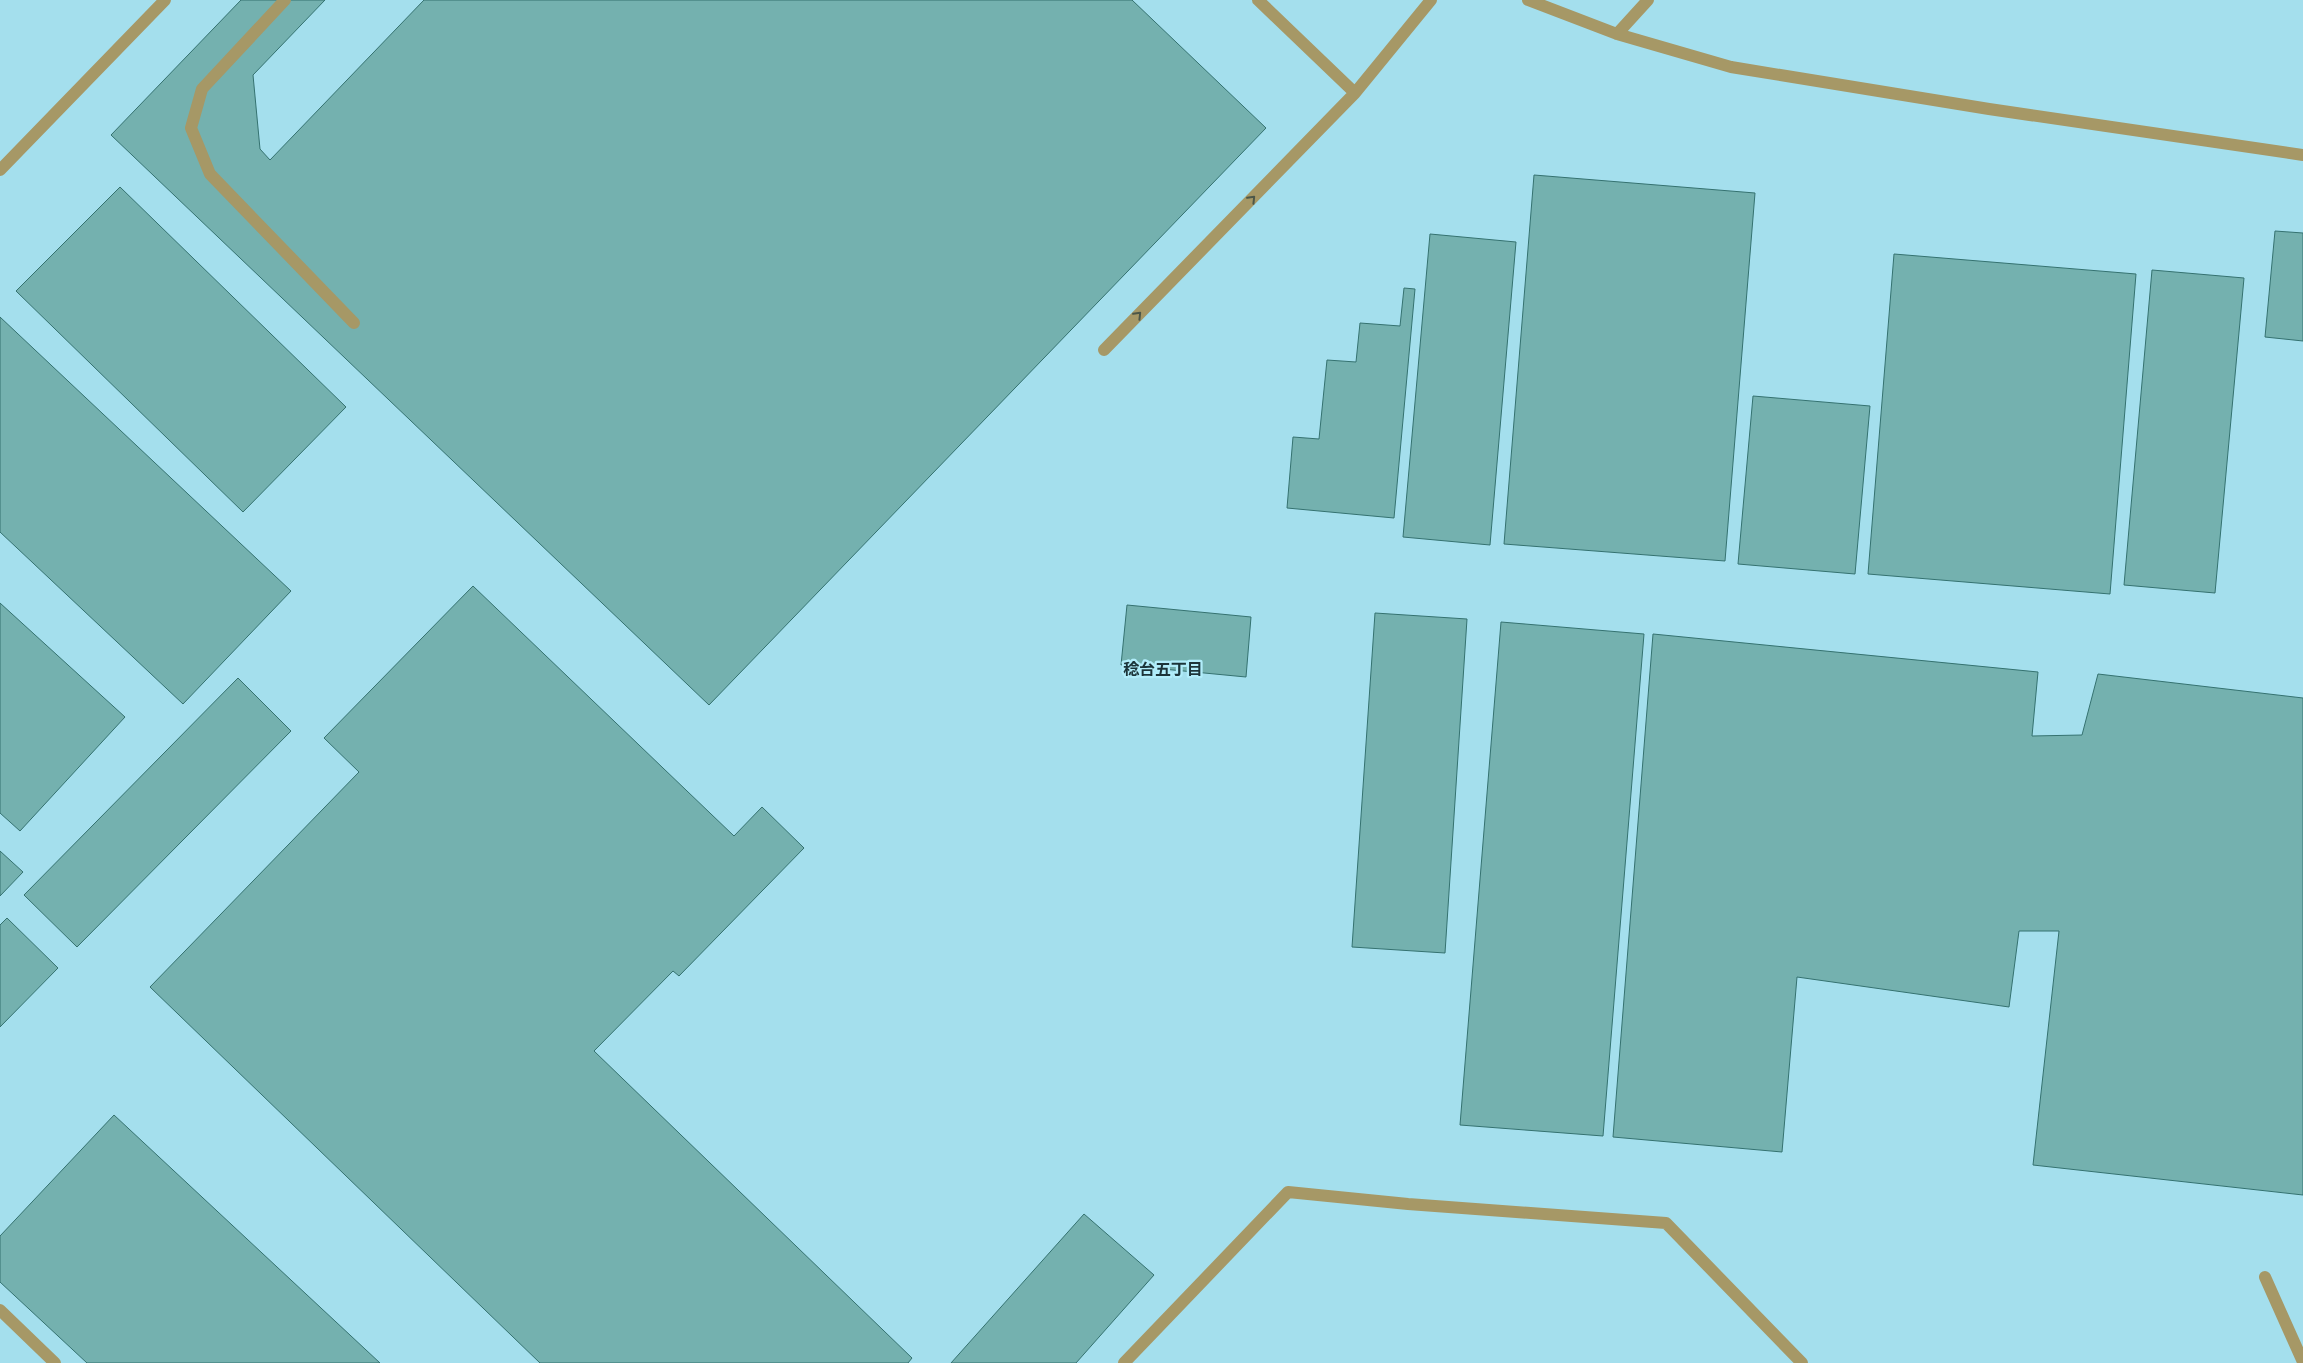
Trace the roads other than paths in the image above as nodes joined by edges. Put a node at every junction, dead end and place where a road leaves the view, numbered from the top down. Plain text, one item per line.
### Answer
1 (165, 0) edge
2 (285, 0) edge
3 (1258, 0) edge
4 (1432, 0) edge
5 (1528, 0) edge
6 (1648, 0) edge
7 (1617, 34) junction
8 (1355, 93) junction
9 (2303, 155) edge
10 (0, 170) edge
11 (354, 323) dead end
12 (1104, 350) dead end
13 (2265, 1277) dead end
14 (0, 1310) edge
15 (2303, 1362) edge
16 (55, 1363) edge
17 (1124, 1363) edge
18 (1802, 1363) edge

1 - 10 street
2 - 11 street
3 - 8 street
4 - 8 street
5 - 7 street
6 - 7 street
7 - 9 street
12 -> 8 street
13 - 15 street
14 - 16 street
17 - 18 street

